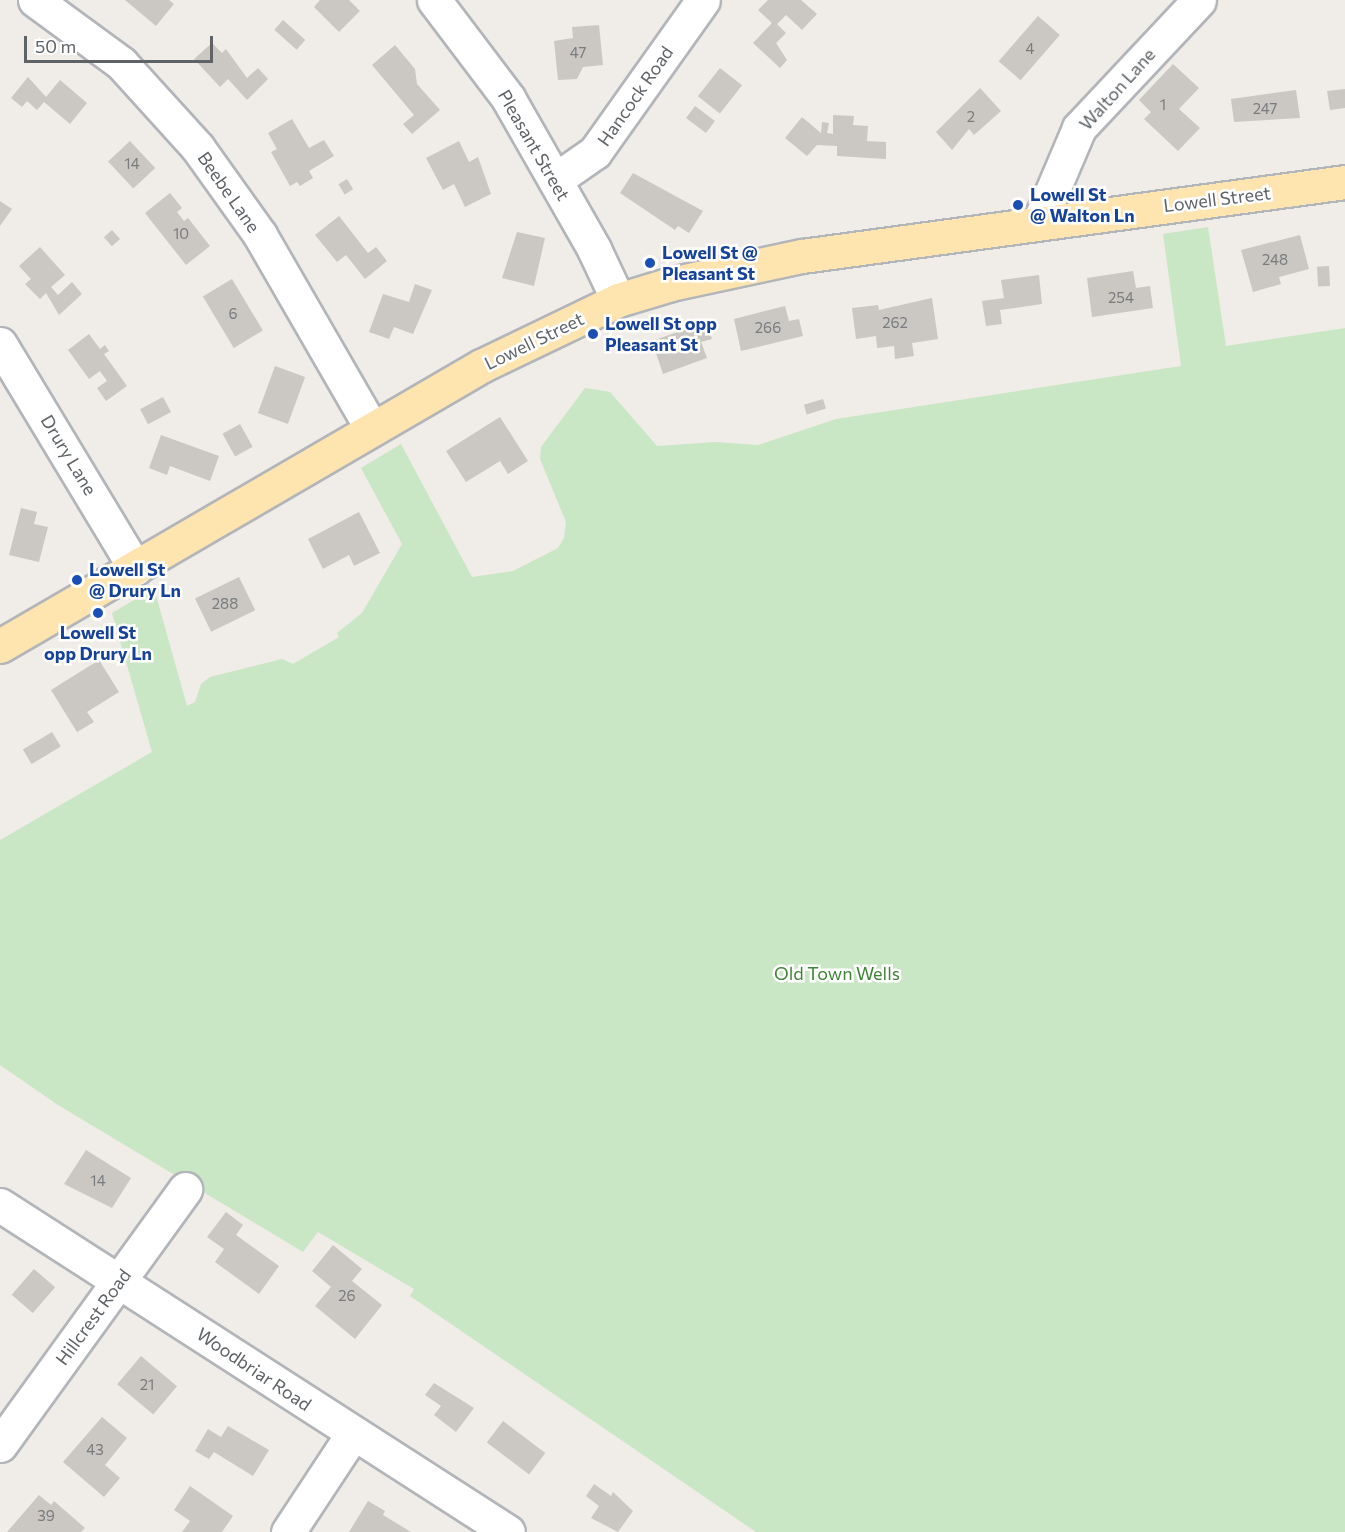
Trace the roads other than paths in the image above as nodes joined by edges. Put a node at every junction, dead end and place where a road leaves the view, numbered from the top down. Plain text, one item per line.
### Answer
1 (35, 0) edge
2 (434, 0) edge
3 (703, 0) edge
4 (1199, 0) edge
5 (555, 180) junction
6 (1345, 182) edge
7 (1040, 222) junction
8 (618, 300) junction
9 (0, 344) edge
10 (372, 429) junction
11 (135, 568) junction
12 (0, 646) edge
13 (184, 1189) dead end
14 (0, 1205) edge
15 (119, 1280) junction
16 (352, 1434) junction
17 (0, 1445) edge
18 (288, 1532) edge
19 (508, 1532) edge

1 - 10 street, Beebe Lane
2 - 5 street, Pleasant Street
3 - 5 street, Hancock Road
4 - 7 street, Walton Lane
5 - 8 street, Pleasant Street
6 - 7 main road, Lowell Street
7 - 8 main road, Lowell Street
8 - 10 main road, Lowell Street
9 - 11 street, Drury Lane
10 - 11 main road, Lowell Street
11 - 12 main road, Lowell Street
13 - 15 street, Hillcrest Road
14 - 15 street, Woodbriar Road
15 - 16 street, Woodbriar Road
15 - 17 street, Hillcrest Road
16 - 18 street
16 - 19 street, Woodbriar Road

